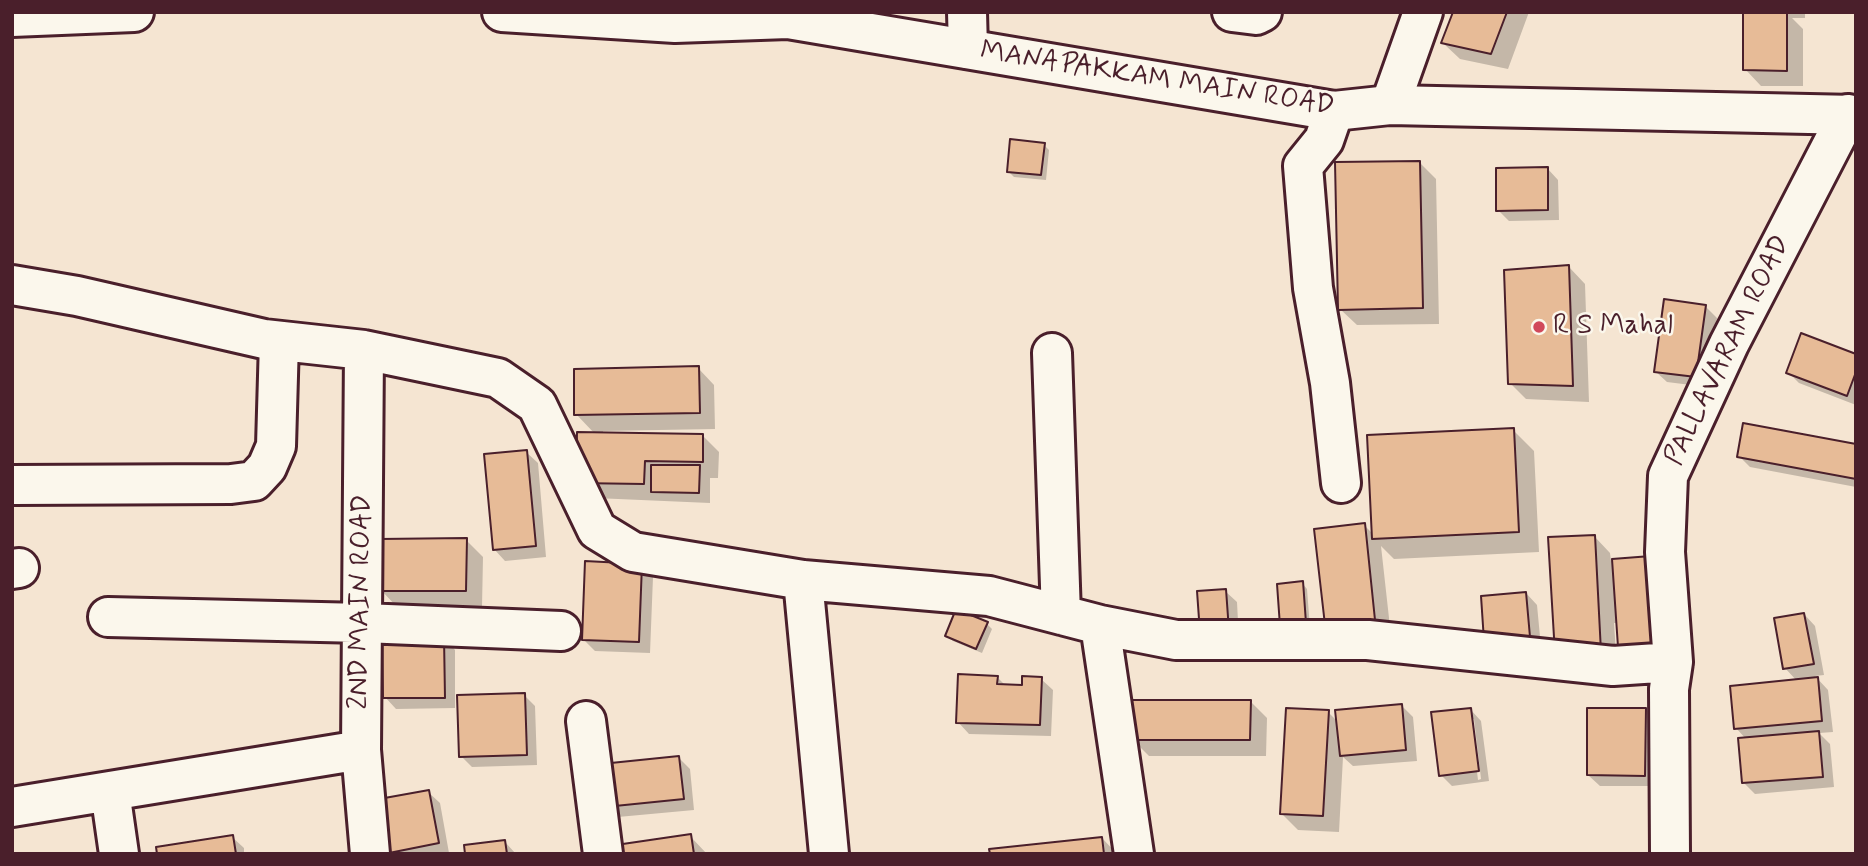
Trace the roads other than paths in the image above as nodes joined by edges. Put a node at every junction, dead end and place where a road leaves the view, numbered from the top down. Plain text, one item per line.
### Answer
1 (134, 12) edge
2 (502, 12) edge
3 (1232, 12) edge
4 (1262, 12) edge
5 (1423, 12) edge
6 (555, 14) edge
7 (788, 16) edge
8 (12, 17) edge
9 (967, 31) edge
10 (1390, 105) junction
11 (1334, 111) junction
12 (1852, 115) edge
13 (12, 285) edge
14 (279, 341) junction
15 (364, 350) junction
16 (1052, 353) dead end
17 (1341, 483) dead end
18 (12, 485) edge
19 (803, 580) junction
20 (1061, 615) junction
21 (108, 617) dead end
22 (363, 623) junction
23 (1100, 625) junction
24 (561, 631) dead end
25 (1672, 662) junction
26 (586, 721) dead end
27 (361, 750) junction
28 (110, 791) junction
29 (12, 807) edge
30 (119, 854) edge
31 (370, 854) edge
32 (603, 854) edge
33 (829, 854) edge
34 (1135, 854) edge
35 (1670, 854) edge

1 - 8 street
2 - 6 street, MANAPAKKAM MAIN ROAD
3 - 4 street
5 - 10 street
6 - 7 street, MANAPAKKAM MAIN ROAD
7 - 9 street, MANAPAKKAM MAIN ROAD
9 - 11 street, MANAPAKKAM MAIN ROAD
10 - 11 street, MANAPAKKAM MAIN ROAD
10 - 12 street, MANAPAKKAM MAIN ROAD
11 - 17 street
12 - 25 street, PALLAVARAM ROAD
13 - 14 street
14 - 15 street
14 - 18 street
15 - 19 street
15 - 22 street, 2ND MAIN ROAD
16 - 20 street
19 - 20 street
19 - 33 street
20 - 23 street
21 - 22 street
22 - 24 street
22 - 27 street, 2ND MAIN ROAD
23 - 25 street
23 - 34 street
25 - 35 street, PALLAVARAM ROAD
26 - 32 street
27 - 28 street
27 - 31 street, 2ND MAIN ROAD
28 - 29 street
28 - 30 street

